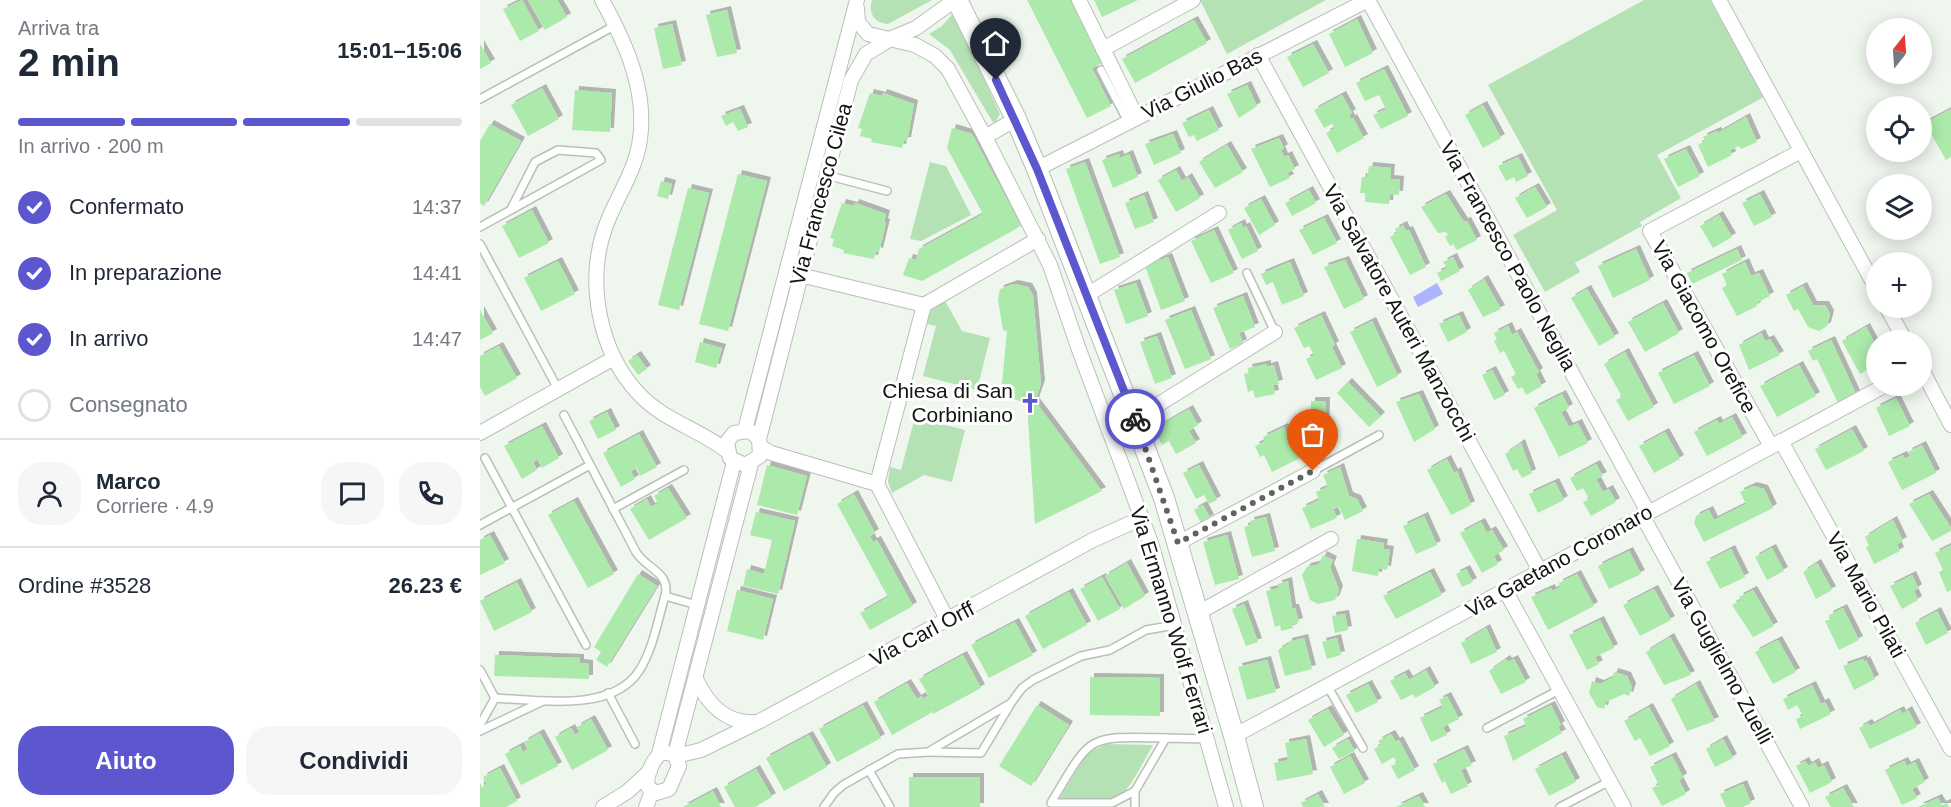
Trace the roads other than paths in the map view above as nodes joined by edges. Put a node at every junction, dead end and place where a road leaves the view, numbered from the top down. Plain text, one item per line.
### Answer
1 (602, 0) edge
2 (956, 0) edge
3 (1079, 0) edge
4 (1193, 0) edge
5 (1368, 0) edge
6 (1719, 0) edge
7 (856, 2) edge
8 (615, 25) junction
9 (892, 38) junction
10 (1103, 49) junction
11 (1258, 56) junction
12 (1101, 70) dead end
13 (480, 99) edge
14 (1016, 119) junction
15 (1133, 120) junction
16 (985, 137) junction
17 (1801, 152) junction
18 (1037, 169) junction
19 (826, 175) junction
20 (887, 191) dead end
21 (511, 209) junction
22 (1219, 213) dead end
23 (480, 227) edge
24 (1038, 239) junction
25 (480, 244) edge
26 (1866, 270) edge
27 (1247, 273) dead end
28 (800, 275) junction
29 (1087, 296) junction
30 (924, 305) junction
31 (1275, 333) joint
32 (614, 358) junction
33 (1932, 389) edge
34 (558, 390) junction
35 (1866, 396) edge
36 (564, 415) dead end
37 (1135, 419) junction
38 (1951, 425) edge
39 (745, 430) junction
40 (480, 434) edge
41 (1379, 435) dead end
42 (1776, 444) junction
43 (730, 450) junction
44 (761, 452) junction
45 (485, 458) dead end
46 (590, 465) junction
47 (684, 470) dead end
48 (1313, 471) joint
49 (877, 484) junction
50 (512, 508) junction
51 (613, 509) junction
52 (1645, 514) junction
53 (1142, 518) junction
54 (480, 525) edge
55 (1331, 539) dead end
56 (1178, 543) junction
57 (1540, 571) junction
58 (1505, 590) junction
59 (665, 596) junction
60 (698, 605) junction
61 (1198, 613) junction
62 (948, 621) junction
63 (1175, 625) junction
64 (586, 645) dead end
65 (480, 670) edge
66 (696, 679) junction
67 (1328, 687) junction
68 (1560, 690) junction
69 (608, 693) junction
70 (495, 698) junction
71 (545, 700) junction
72 (1011, 703) junction
73 (760, 721) junction
74 (480, 725) edge
75 (1487, 729) dead end
76 (480, 731) edge
77 (1234, 736) junction
78 (1166, 738) junction
79 (1207, 739) junction
80 (635, 744) dead end
81 (1363, 748) dead end
82 (1951, 749) edge
83 (928, 752) junction
84 (659, 754) junction
85 (676, 760) junction
86 (870, 770) junction
87 (650, 771) junction
88 (1610, 782) junction
89 (651, 790) junction
90 (666, 791) junction
91 (1135, 791) junction
92 (627, 792) junction
93 (607, 805) edge
94 (629, 807) edge
95 (646, 807) edge
96 (662, 807) edge
97 (824, 807) edge
98 (890, 807) edge
99 (1135, 807) edge
100 (1226, 807) edge
101 (1253, 807) edge
102 (1560, 807) edge
103 (1624, 807) edge
104 (1802, 807) edge

1 - 8 street
2 - 9 street, Via Francesco Cilea
2 - 14 street, Via Ermanno Wolf Ferrari
3 - 10 street
4 - 10 street
5 - 11 street, Via Giulio Bas
5 - 52 street, Via Francesco Paolo Neglia
6 - 17 street
7 - 9 street, Via Ermanno Wolf Ferrari
7 - 39 street, Via Francesco Cilea
8 - 13 lane
8 - 32 street
9 - 16 street, Via Ermanno Wolf Ferrari
9 - 19 street, Via Francesco Cilea
10 - 15 street
11 - 15 street, Via Giulio Bas
11 - 57 street, Via Salvatore Auteri Manzocchi
12 - 15 lane
14 - 16 street
14 - 18 street, Via Ermanno Wolf Ferrari
15 - 18 street, Via Giulio Bas
16 - 24 street, Via Ermanno Wolf Ferrari
17 - 26 street
17 - 42 street, Via Giacomo Orefice
18 - 29 street, Via Ermanno Wolf Ferrari
19 - 20 lane
19 - 28 street, Via Francesco Cilea
21 - 21 lane
21 - 23 lane
22 - 29 street
24 - 30 street
24 - 53 street, Via Ermanno Wolf Ferrari
25 - 34 lane
27 - 31 lane
28 - 30 street
28 - 44 street, Via Francesco Cilea
29 - 37 street, Via Ermanno Wolf Ferrari
30 - 49 street
31 - 37 street
32 - 34 street
32 - 43 street
33 - 38 street
34 - 40 street
35 - 42 street, Via Gaetano Coronaro
36 - 46 lane
37 - 56 street, Via Ermanno Wolf Ferrari
39 - 43 street
39 - 44 street
41 - 48 lane
42 - 52 street, Via Gaetano Coronaro
42 - 82 street, Via Mario Pilati
43 - 44 street
43 - 60 street
44 - 49 street
44 - 66 street, Via Francesco Cilea
45 - 50 lane
46 - 50 lane
46 - 51 lane
47 - 51 lane
48 - 56 street
49 - 62 street
50 - 54 lane
50 - 64 lane
51 - 59 lane
52 - 57 street, Via Gaetano Coronaro
52 - 104 street, Via Guglielmo Zuelli
53 - 62 street, Via Carl Orff
53 - 63 street, Via Ermanno Wolf Ferrari
55 - 61 street
56 - 61 street, Via Ermanno Wolf Ferrari
57 - 58 street, Via Gaetano Coronaro
58 - 67 street, Via Gaetano Coronaro
58 - 68 street
59 - 60 lane
59 - 69 lane
60 - 84 street
61 - 77 street, Via Ermanno Wolf Ferrari
62 - 73 street, Via Carl Orff
63 - 72 lane
63 - 79 street, Via Ermanno Wolf Ferrari
65 - 70 lane
66 - 73 street
66 - 85 street, Via Francesco Cilea
67 - 77 street, Via Gaetano Coronaro
67 - 81 lane
68 - 75 lane
68 - 88 street
69 - 71 lane
69 - 80 lane
70 - 71 lane
70 - 74 lane
71 - 76 lane
72 - 83 lane
72 - 83 lane
73 - 85 street, Via Carl Orff
77 - 101 street, Via Ermanno Wolf Ferrari
78 - 79 lane
78 - 91 lane
78 - 91 lane
79 - 100 street, Via Ermanno Wolf Ferrari
83 - 86 lane
84 - 85 street
84 - 87 street
85 - 90 street, Via Francesco Cilea
86 - 97 lane
86 - 98 lane
87 - 89 street
87 - 92 street
88 - 102 lane
88 - 103 street
89 - 90 street
89 - 92 street
89 - 95 street
90 - 96 street, Via Francesco Cilea
91 - 99 lane
92 - 93 street
93 - 94 street

